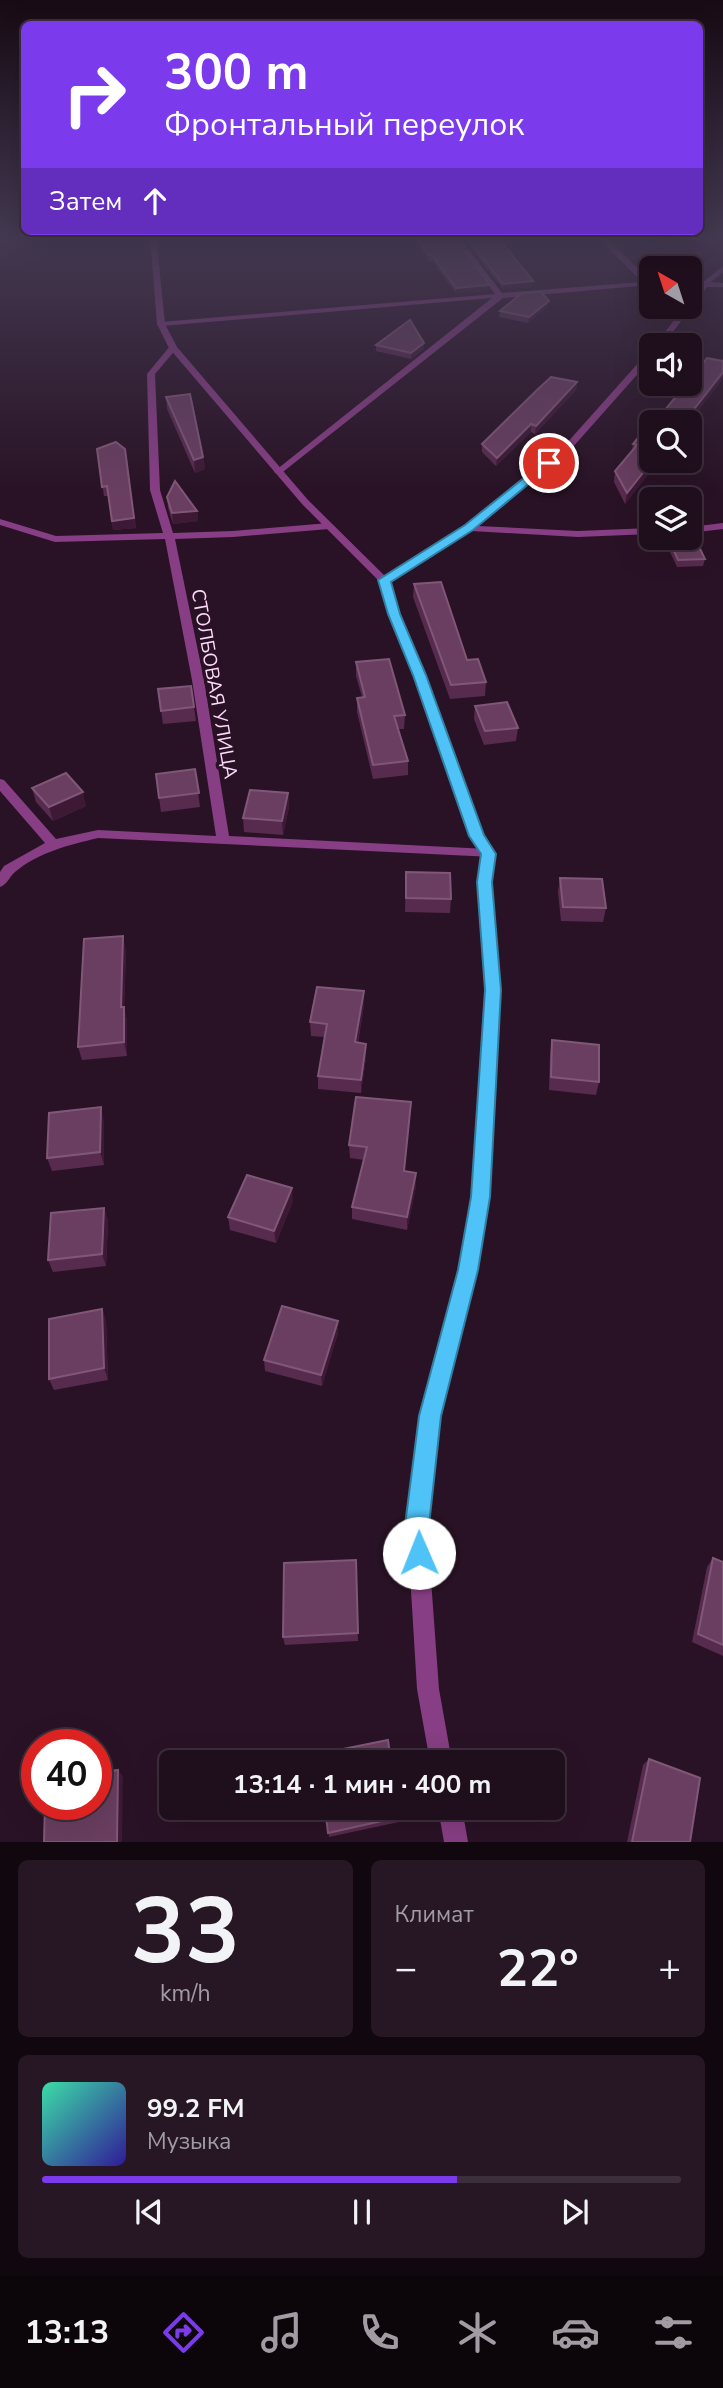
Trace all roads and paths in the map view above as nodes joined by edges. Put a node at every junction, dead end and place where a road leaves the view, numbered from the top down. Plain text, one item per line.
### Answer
1 (161, 320) edge
2 (210, 320) edge
3 (470, 320) edge
4 (161, 324) junction
5 (173, 348) junction
6 (639, 367) edge
7 (279, 472) junction
8 (0, 522) edge
9 (329, 526) junction
10 (723, 526) edge
11 (469, 528) junction
12 (702, 529) edge
13 (639, 531) edge
14 (169, 535) junction
15 (384, 580) junction
16 (0, 783) edge
17 (223, 839) junction
18 (53, 844) junction
19 (488, 854) junction
20 (0, 882) edge
21 (439, 1750) edge
22 (452, 1820) edge
23 (456, 1842) edge

1 - 4 street
2 - 4 street
3 - 7 street
4 - 5 street
5 - 7 street
5 - 14 street, СТОЛБОВАЯ УЛИЦА
6 - 11 street
7 - 9 street
8 - 14 street
9 - 14 street
9 - 15 street
10 - 12 street
11 - 13 street
11 - 15 street
14 - 17 street, СТОЛБОВАЯ УЛИЦА
15 - 19 street
16 - 18 street
17 - 18 street
17 - 19 street
18 - 20 street
19 - 21 street
22 - 23 street

